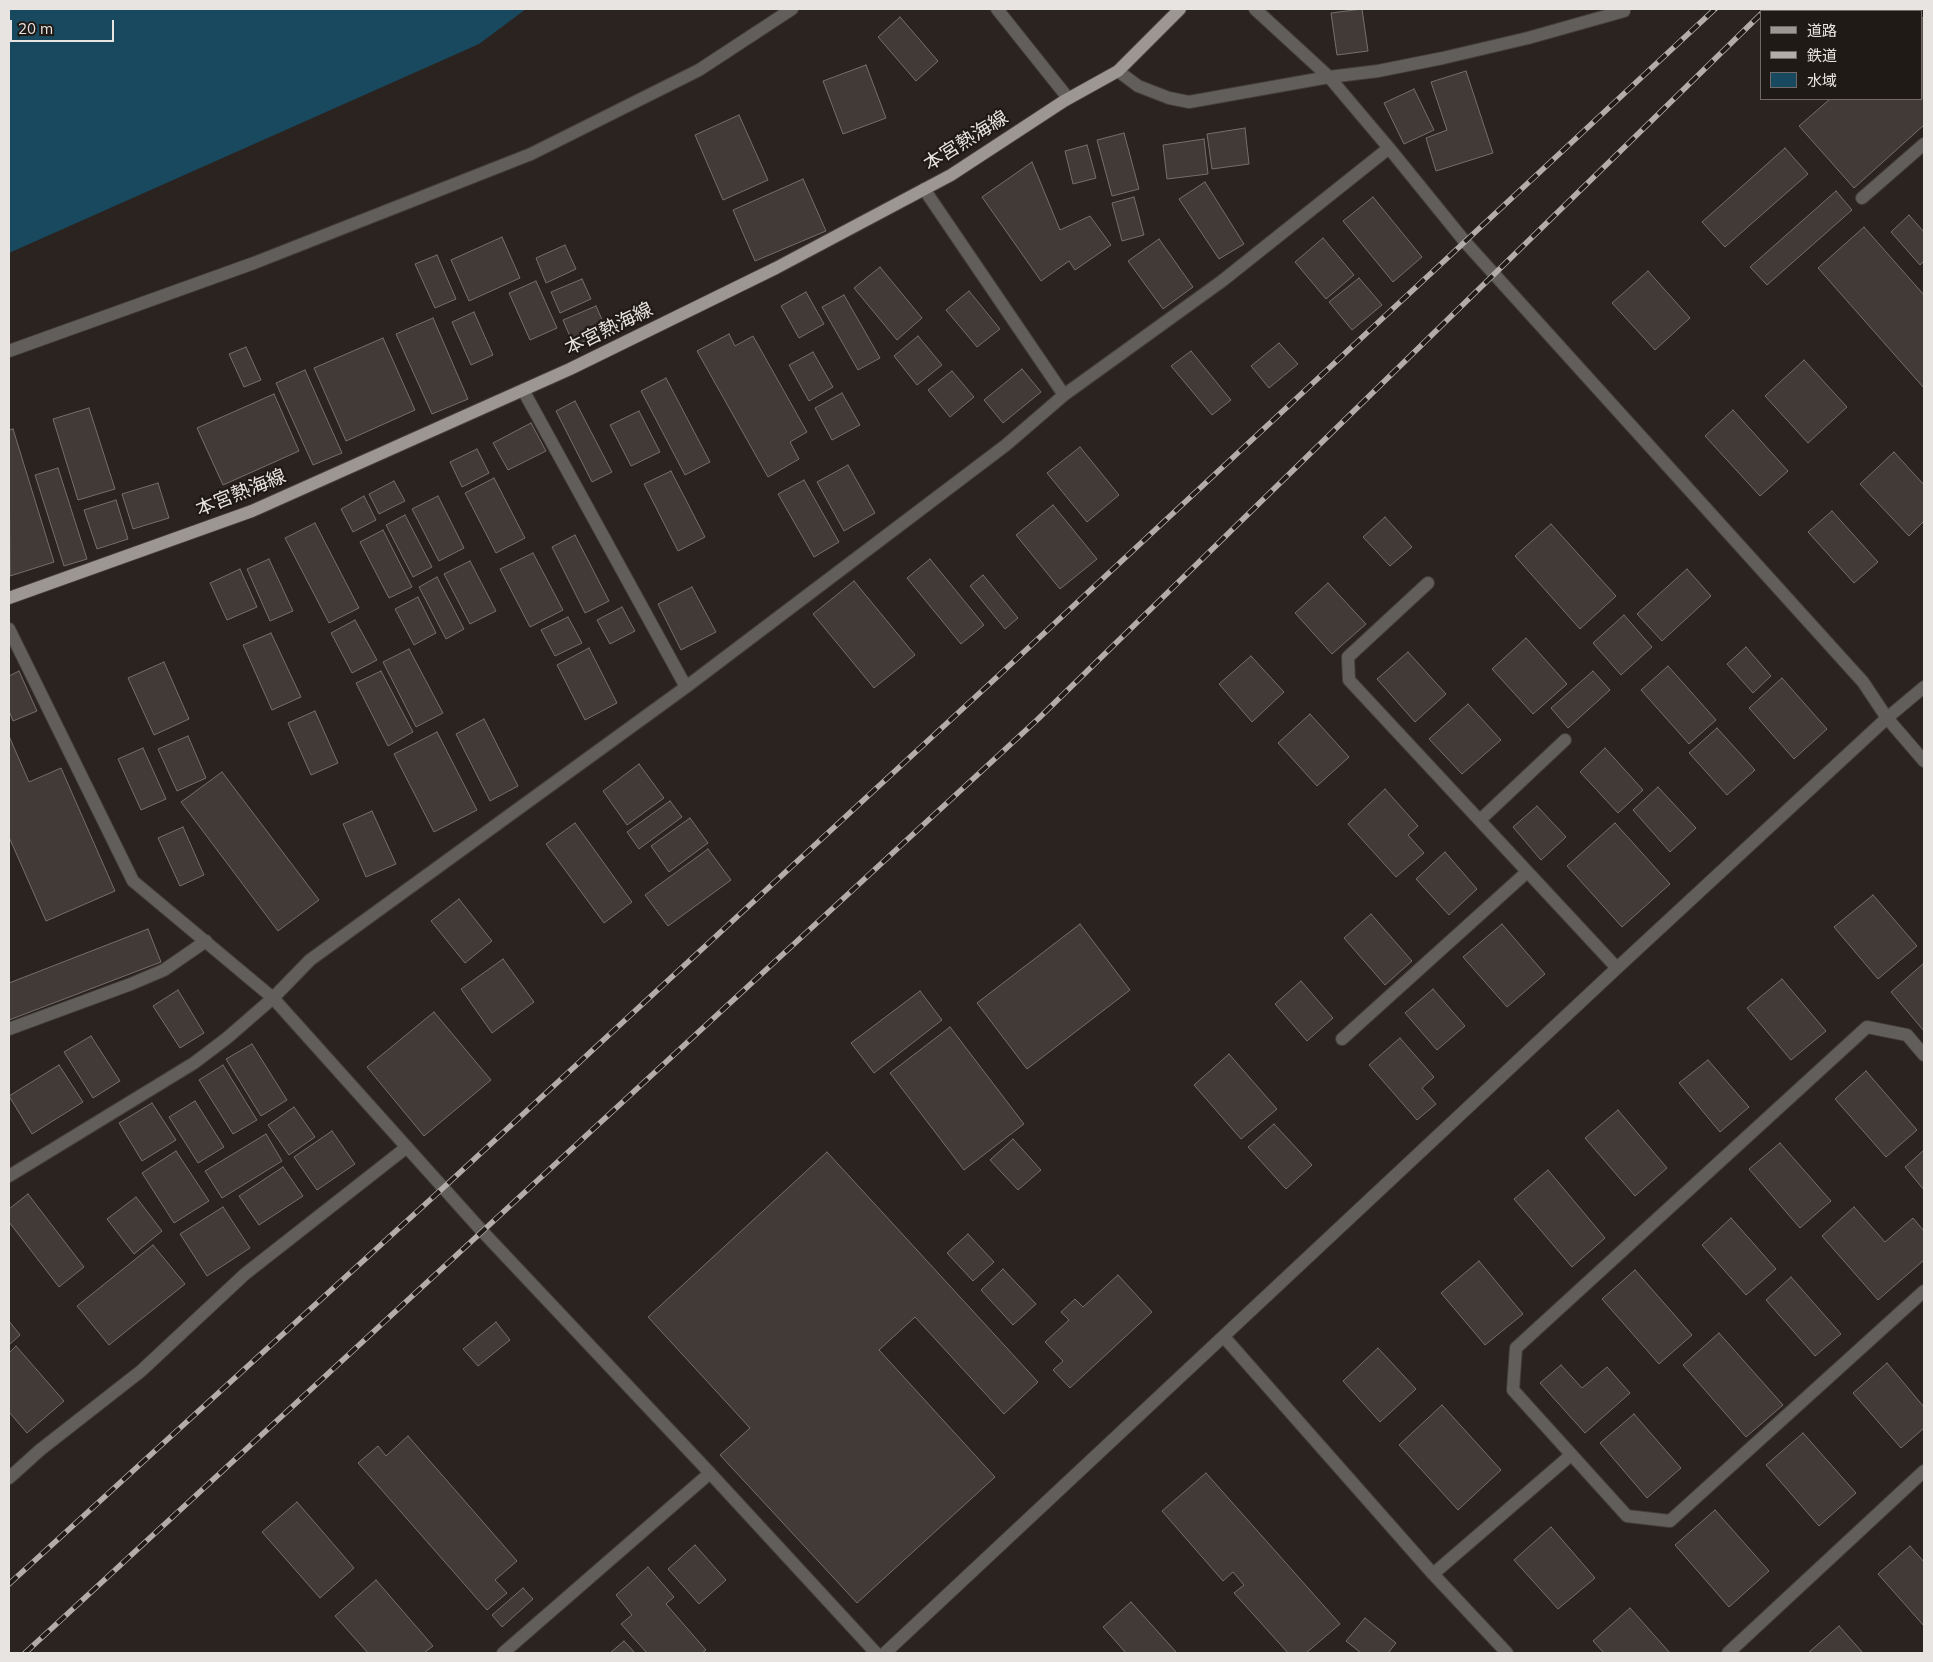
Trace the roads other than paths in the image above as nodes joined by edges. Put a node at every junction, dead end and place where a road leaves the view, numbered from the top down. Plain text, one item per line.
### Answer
1 (792, 9) edge
2 (996, 9) edge
3 (1180, 9) edge
4 (1255, 9) edge
5 (1622, 9) edge
6 (1118, 71) junction
7 (1330, 77) junction
8 (1068, 98) junction
9 (1924, 144) edge
10 (1389, 148) junction
11 (924, 189) junction
12 (1862, 198) dead end
13 (9, 351) edge
14 (522, 390) junction
15 (1064, 395) junction
16 (1428, 583) dead end
17 (9, 598) edge
18 (9, 628) edge
19 (686, 687) junction
20 (1924, 687) edge
21 (1887, 718) junction
22 (1565, 740) dead end
23 (1924, 761) edge
24 (1480, 820) junction
25 (1528, 872) junction
26 (206, 942) junction
27 (1617, 968) junction
28 (274, 998) junction
29 (9, 1029) edge
30 (1342, 1039) dead end
31 (1924, 1055) edge
32 (407, 1147) junction
33 (9, 1176) edge
34 (1924, 1291) edge
35 (1224, 1337) junction
36 (1571, 1455) junction
37 (1924, 1472) edge
38 (710, 1473) junction
39 (9, 1478) edge
40 (1432, 1574) junction
41 (504, 1653) edge
42 (876, 1653) edge
43 (885, 1653) edge
44 (1507, 1653) edge
45 (1728, 1653) edge

1 - 13 street
2 - 8 street
3 - 6 main road, 本宮熱海線
4 - 7 street
5 - 7 street
6 - 7 street
6 - 8 main road, 本宮熱海線
7 - 10 street
8 - 11 main road, 本宮熱海線
9 - 12 street
10 - 15 street
10 - 21 street
11 - 14 main road, 本宮熱海線
11 - 15 street
14 - 17 main road, 本宮熱海線
14 - 19 street
15 - 19 street
16 - 24 street
18 - 26 street
19 - 28 street
20 - 21 street
21 - 23 street
21 - 27 street
22 - 24 street
24 - 25 street
25 - 27 street
25 - 30 street
26 - 28 street
26 - 29 street
27 - 35 street
28 - 32 street
28 - 33 street
31 - 36 street
32 - 38 street
32 - 39 street
34 - 36 street
35 - 40 street
35 - 43 street
36 - 40 street
37 - 45 street
38 - 41 street
38 - 42 street
40 - 44 street

